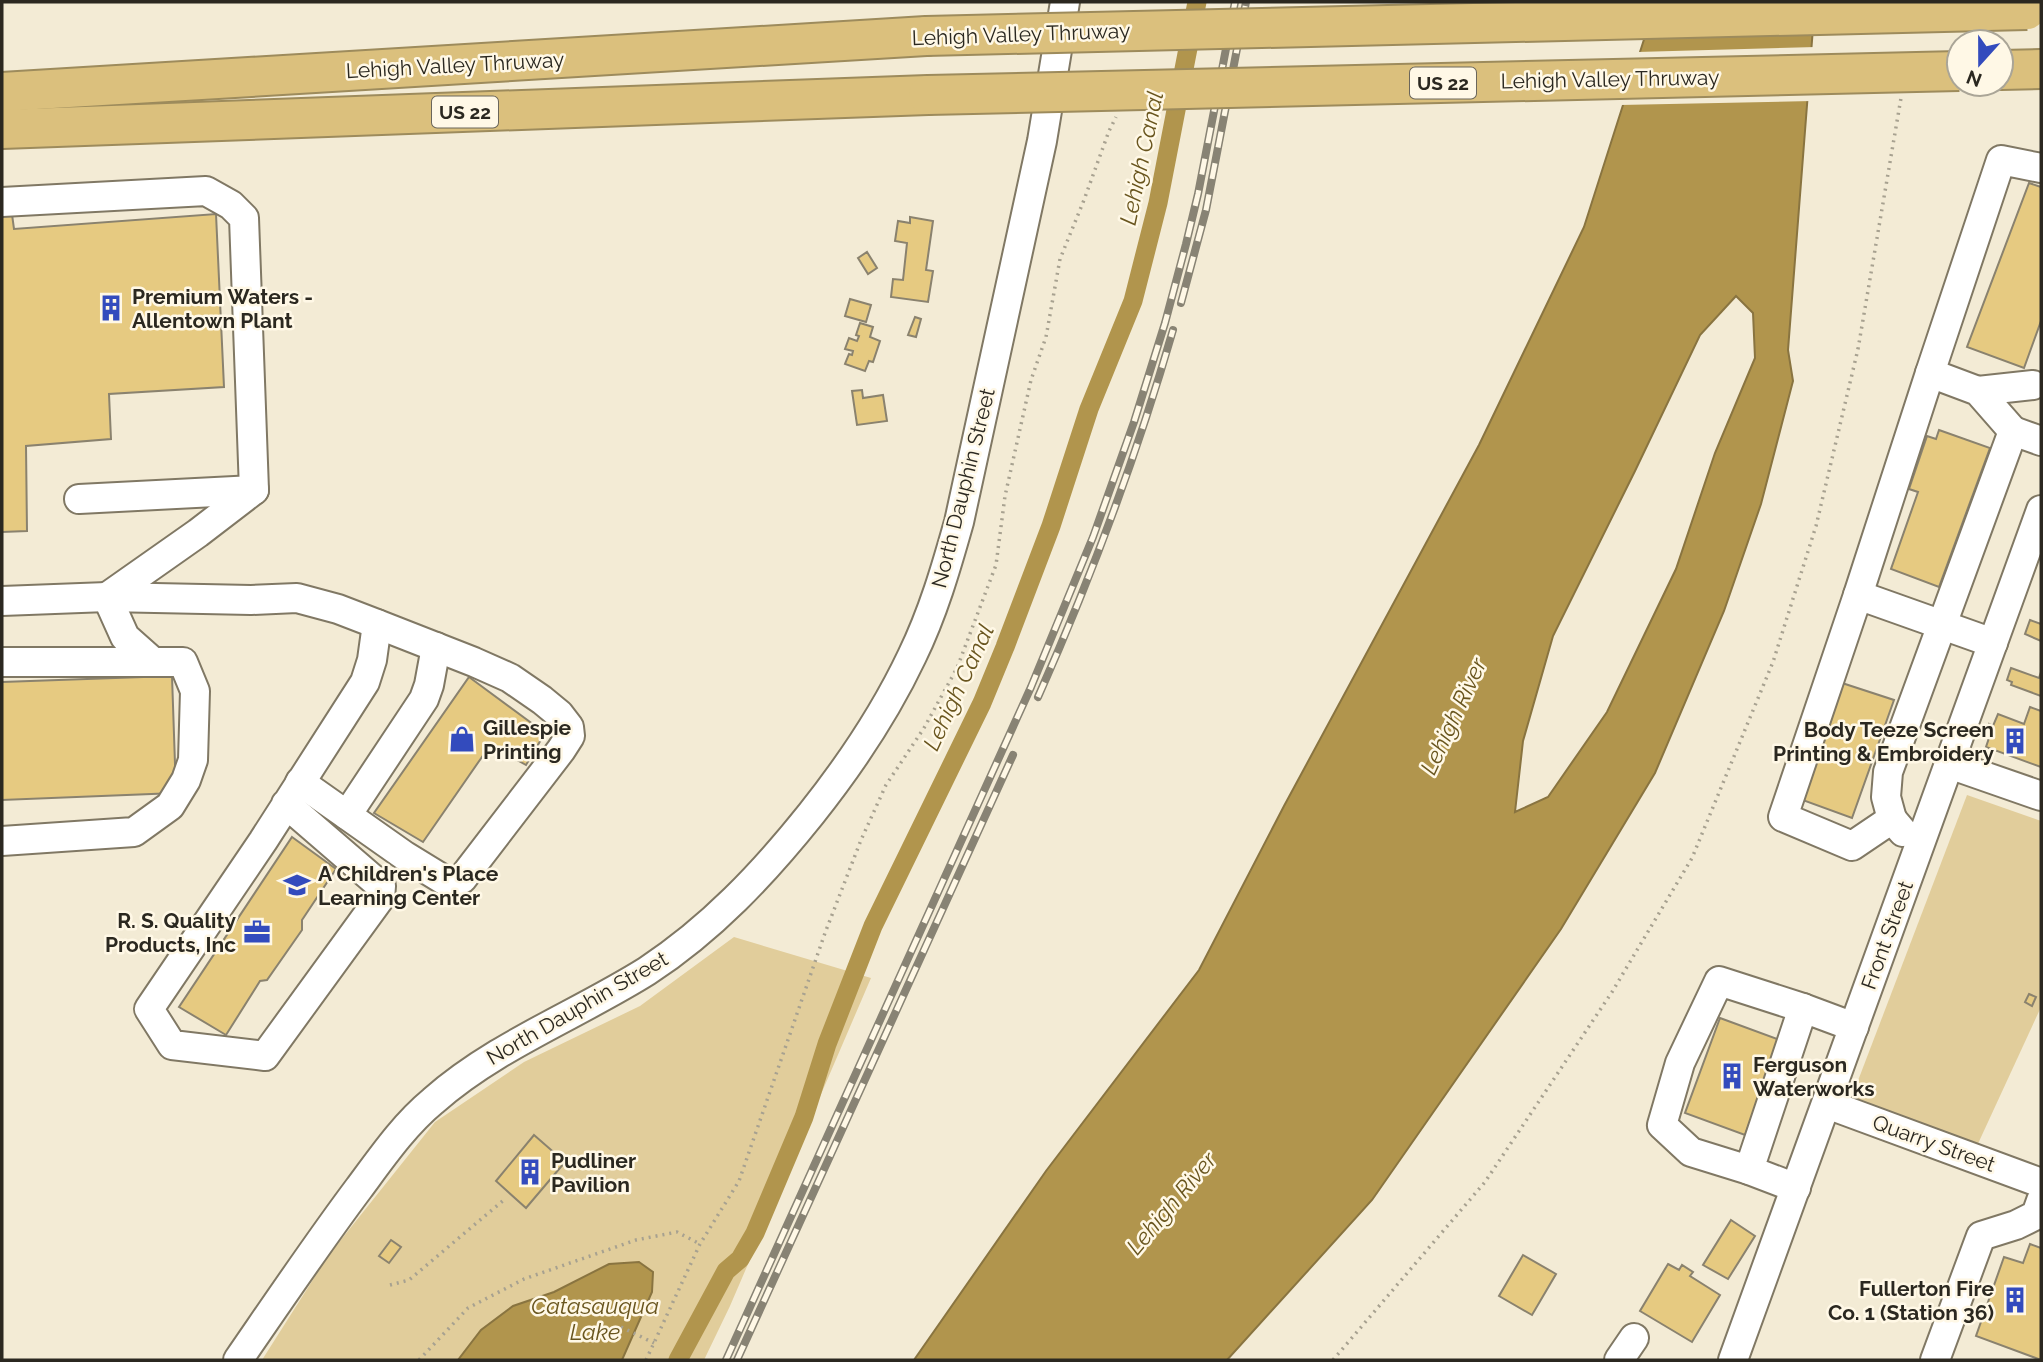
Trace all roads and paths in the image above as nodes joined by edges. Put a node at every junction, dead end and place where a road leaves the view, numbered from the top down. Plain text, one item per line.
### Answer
1 (1065, 2) edge
2 (2034, 10) edge
3 (1945, 71) edge
4 (2, 92) edge
5 (1902, 95) dead end
6 (2, 129) edge
7 (2041, 168) edge
8 (2, 202) edge
9 (1930, 373) junction
10 (2038, 379) edge
11 (1978, 391) junction
12 (2013, 431) junction
13 (2041, 441) edge
14 (254, 490) junction
15 (79, 499) dead end
16 (2041, 510) edge
17 (1858, 595) junction
18 (107, 597) junction
19 (2, 601) edge
20 (377, 624) junction
21 (1942, 625) junction
22 (1993, 643) junction
23 (436, 646) junction
24 (152, 661) junction
25 (2, 662) edge
26 (1949, 764) junction
27 (293, 793) junction
28 (2041, 796) edge
29 (347, 815) junction
30 (1892, 819) junction
31 (2, 841) edge
32 (1920, 843) junction
33 (1803, 1008) junction
34 (1854, 1027) junction
35 (1826, 1104) junction
36 (1749, 1170) junction
37 (2041, 1183) edge
38 (1796, 1188) junction
39 (505, 1199) dead end
40 (2041, 1201) edge
41 (390, 1285) dead end
42 (621, 1327) dead end
43 (654, 1343) junction
44 (238, 1360) edge
45 (419, 1360) edge
46 (646, 1360) edge
47 (1333, 1360) edge
48 (1733, 1360) edge
49 (1935, 1360) edge

1 - 44 street, North Dauphin Street
2 - 4 highway, Lehigh Valley Thruway / US 22, bridge
3 - 6 highway, Lehigh Valley Thruway / US 22, bridge
5 - 47 path
7 - 9 street
8 - 14 street
9 - 11 street
9 - 17 street
10 - 11 street
11 - 12 street
12 - 13 street
12 - 21 street
14 - 15 street
14 - 18 street
16 - 22 street, Front Street
17 - 21 street
17 - 30 street
18 - 19 street
18 - 20 street
18 - 24 street
20 - 23 street
20 - 27 street
21 - 22 street
21 - 30 street
22 - 26 street, Front Street
23 - 29 street
23 - 29 street
24 - 25 street
24 - 31 street
26 - 28 street
26 - 32 street, Front Street
27 - 27 street
27 - 29 street
30 - 32 street
32 - 34 street, Front Street
33 - 34 street
33 - 36 street
33 - 36 street
34 - 35 street, Front Street
35 - 37 street, Quarry Street
35 - 38 street, Front Street
36 - 38 street
38 - 48 street, Front Street
39 - 41 path
40 - 49 street
42 - 43 path
43 - 45 path
43 - 46 path

